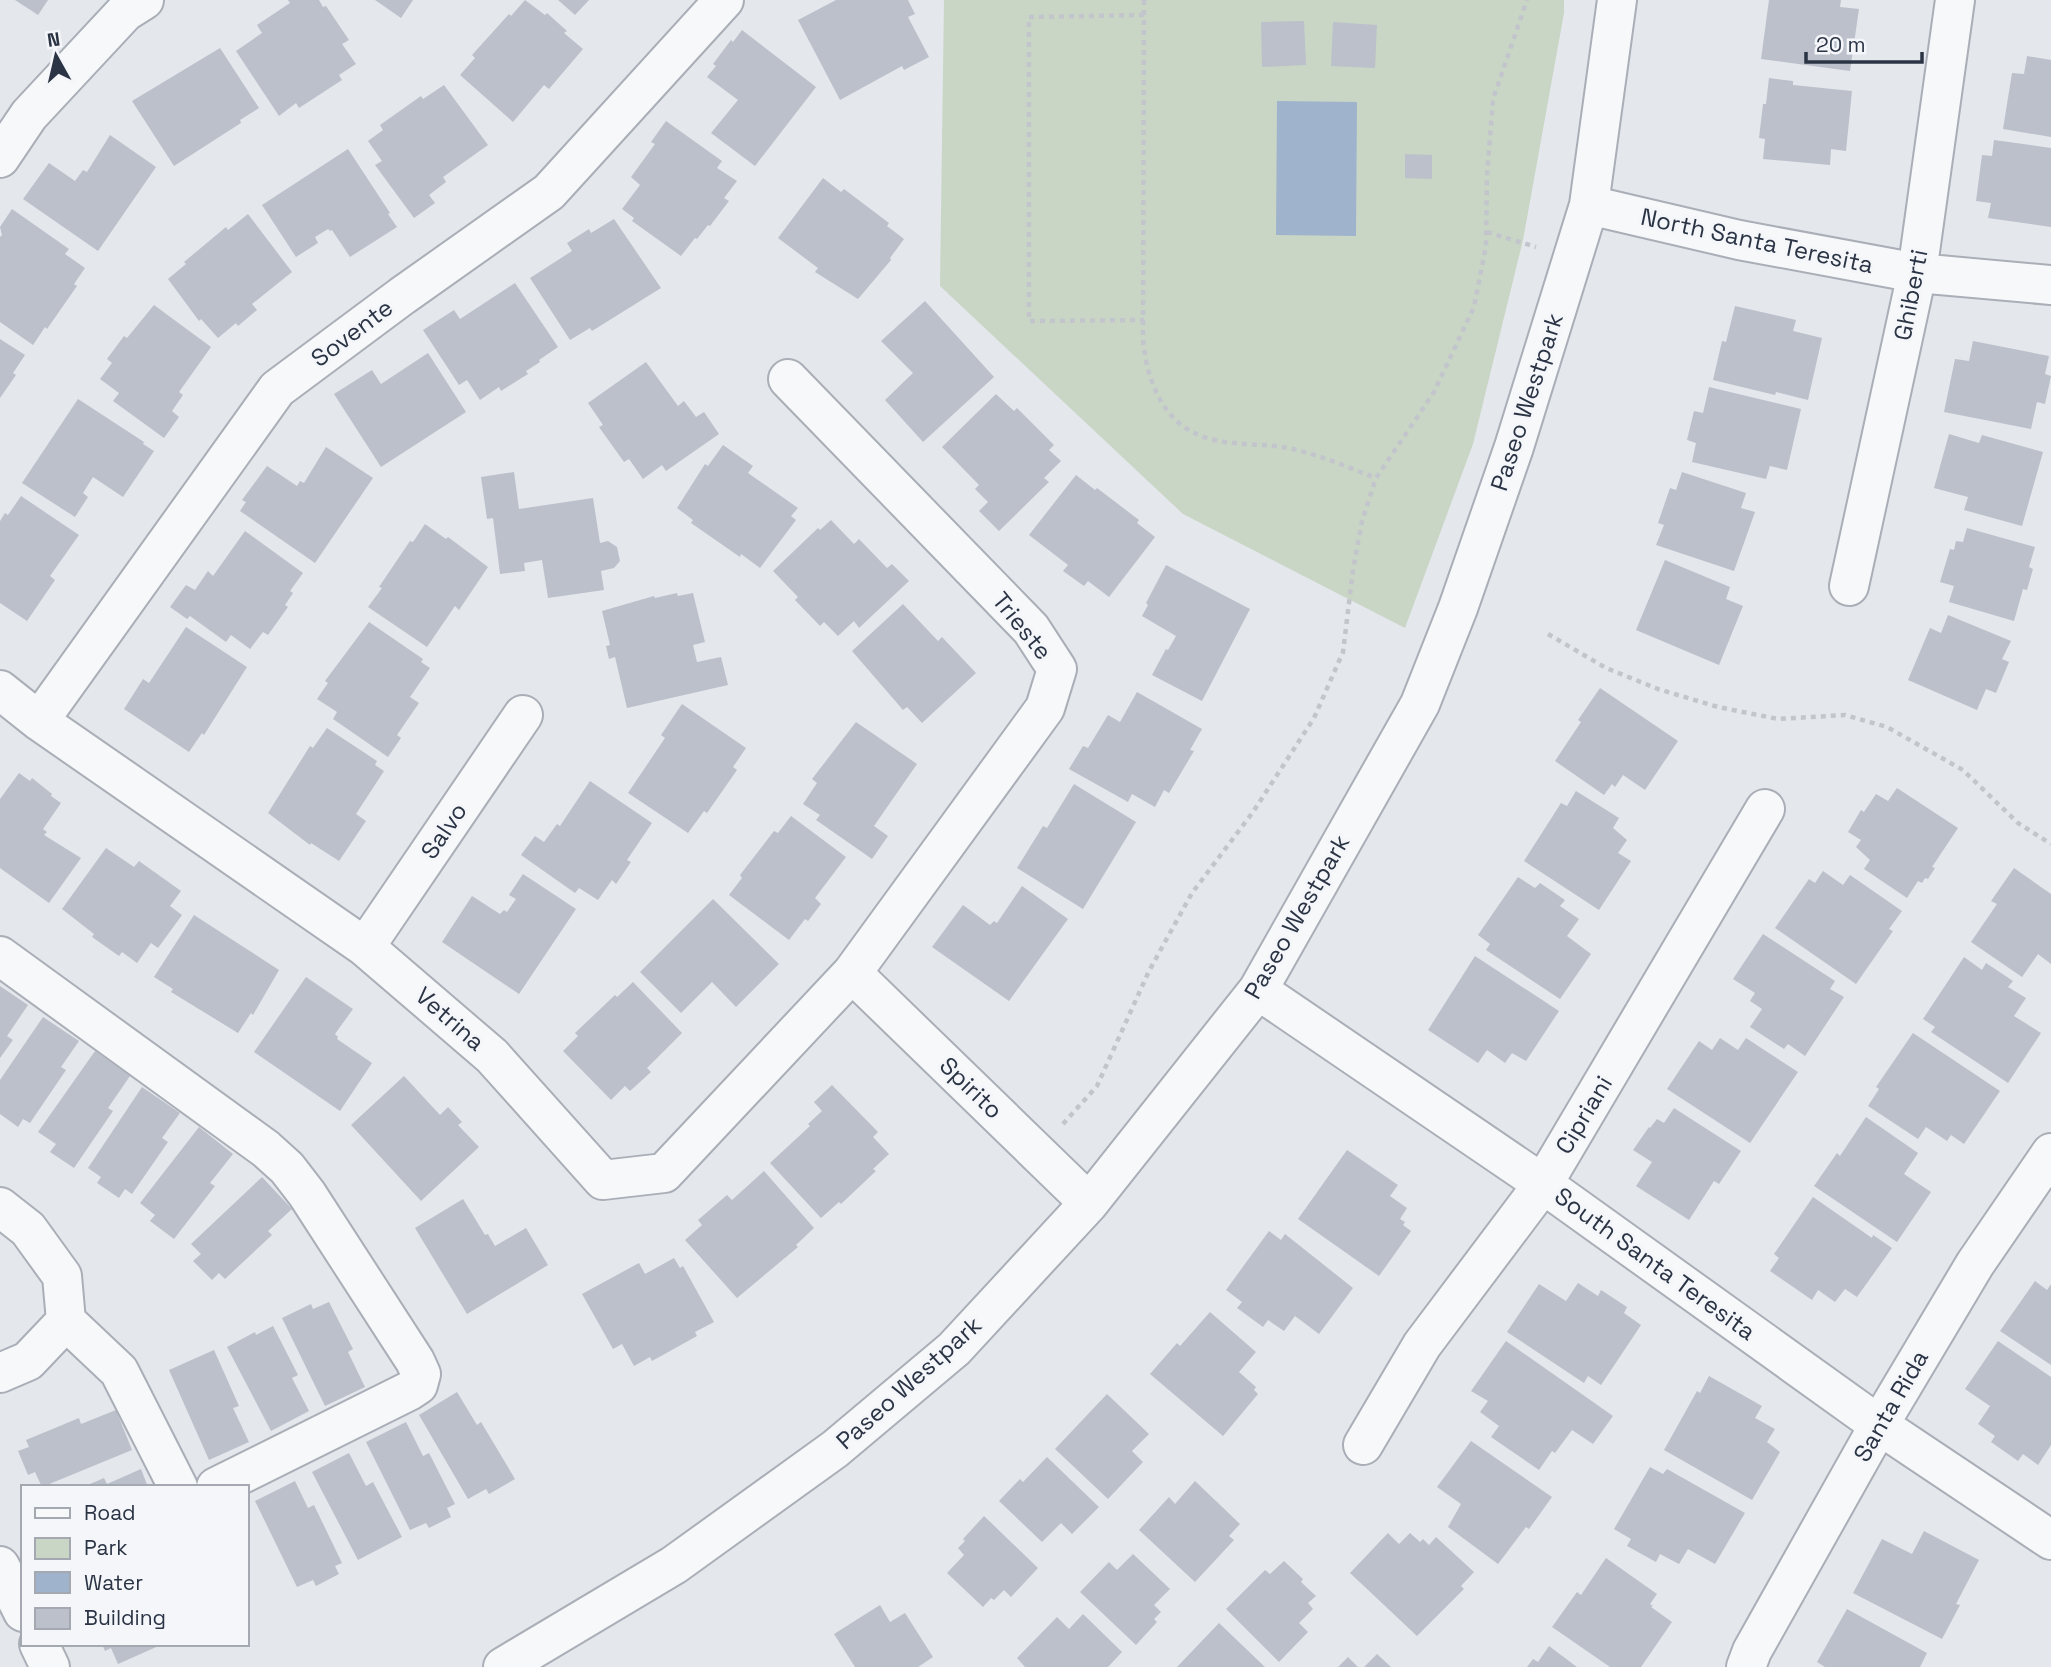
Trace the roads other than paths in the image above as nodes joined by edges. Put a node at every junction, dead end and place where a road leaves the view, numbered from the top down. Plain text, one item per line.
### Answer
1 (144, 0) edge
2 (724, 0) edge
3 (1617, 0) edge
4 (1955, 0) edge
5 (0, 158) edge
6 (1589, 205) junction
7 (1917, 273) junction
8 (2051, 285) edge
9 (788, 379) dead end
10 (1849, 586) dead end
11 (0, 690) edge
12 (523, 715) dead end
13 (39, 721) junction
14 (1765, 809) dead end
15 (365, 947) junction
16 (0, 956) edge
17 (852, 973) junction
18 (1258, 990) junction
19 (2051, 1153) edge
20 (1543, 1184) junction
21 (1089, 1203) junction
22 (0, 1207) edge
23 (66, 1321) junction
24 (0, 1373) edge
25 (1879, 1425) junction
26 (1363, 1445) dead end
27 (177, 1485) edge
28 (220, 1485) edge
29 (2051, 1540) edge
30 (0, 1566) edge
31 (21, 1608) edge
32 (40, 1646) edge
33 (50, 1667) edge
34 (503, 1667) edge
35 (1746, 1667) edge

1 - 5 street
2 - 13 street, Sovente
3 - 6 street, Paseo Westpark
4 - 7 street, Ghiberti
6 - 7 street, North Santa Teresita
6 - 18 street, Paseo Westpark
7 - 8 street, North Santa Teresita
7 - 10 street, Ghiberti
9 - 17 street, Trieste
11 - 13 street, Vetrina
12 - 15 street, Salvo
13 - 15 street, Vetrina
14 - 20 street, Cipriani
15 - 17 street, Vetrina
16 - 28 street
17 - 21 street, Spirito
18 - 20 street, South Santa Teresita
18 - 21 street, Paseo Westpark
19 - 25 street, Santa Rida
20 - 25 street, South Santa Teresita
20 - 26 street, Cipriani
21 - 34 street, Paseo Westpark
22 - 23 street
23 - 24 street
23 - 27 street
25 - 29 street, South Santa Teresita
25 - 35 street, Santa Rida
30 - 31 street
32 - 33 street

